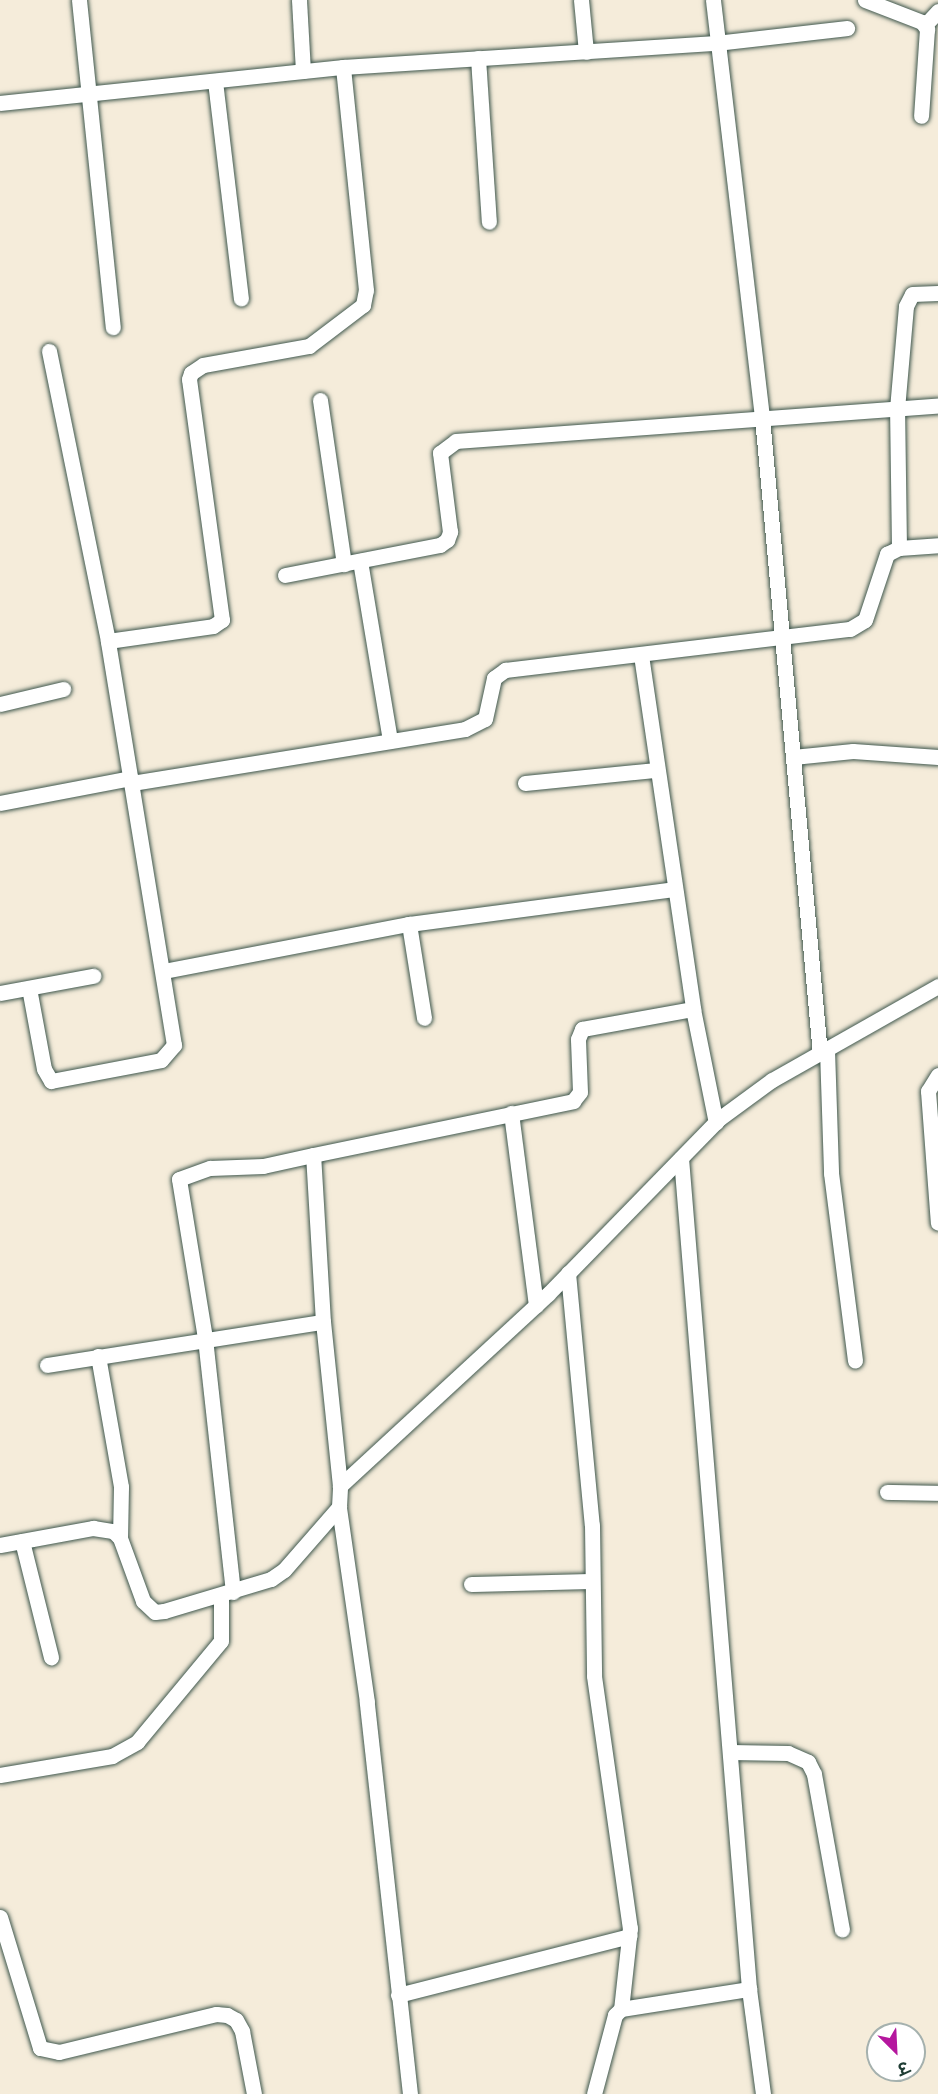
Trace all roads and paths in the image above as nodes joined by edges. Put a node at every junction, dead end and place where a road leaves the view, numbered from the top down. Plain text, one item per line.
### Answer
1 (79, 0) edge
2 (299, 0) edge
3 (581, 0) edge
4 (713, 0) edge
5 (865, 0) edge
6 (938, 11) edge
7 (925, 26) junction
8 (847, 28) dead end
9 (716, 43) junction
10 (586, 51) junction
11 (478, 58) junction
12 (343, 67) junction
13 (303, 71) junction
14 (215, 81) junction
15 (90, 94) junction
16 (0, 103) edge
17 (921, 116) dead end
18 (489, 222) dead end
19 (938, 293) edge
20 (241, 298) dead end
21 (113, 327) dead end
22 (49, 351) dead end
23 (320, 400) dead end
24 (938, 406) edge
25 (897, 409) junction
26 (762, 417) junction
27 (938, 545) edge
28 (899, 548) junction
29 (352, 563) junction
30 (285, 575) dead end
31 (782, 639) junction
32 (108, 641) junction
33 (641, 655) junction
34 (63, 689) dead end
35 (0, 704) edge
36 (390, 741) junction
37 (793, 757) junction
38 (938, 757) edge
39 (656, 770) junction
40 (131, 780) junction
41 (525, 783) dead end
42 (0, 803) edge
43 (674, 889) junction
44 (409, 924) junction
45 (164, 971) junction
46 (93, 976) dead end
47 (938, 986) edge
48 (29, 988) junction
49 (0, 993) edge
50 (693, 1009) junction
51 (424, 1018) dead end
52 (823, 1052) junction
53 (938, 1075) edge
54 (511, 1113) junction
55 (716, 1123) junction
56 (313, 1155) junction
57 (681, 1158) junction
58 (938, 1224) edge
59 (568, 1273) junction
60 (536, 1305) junction
61 (323, 1322) junction
62 (205, 1338) junction
63 (98, 1356) junction
64 (855, 1360) dead end
65 (47, 1365) dead end
66 (340, 1486) junction
67 (887, 1492) dead end
68 (938, 1493) edge
69 (339, 1507) junction
70 (120, 1538) junction
71 (22, 1541) junction
72 (0, 1545) edge
73 (592, 1581) junction
74 (471, 1584) dead end
75 (227, 1593) junction
76 (51, 1657) dead end
77 (730, 1752) junction
78 (0, 1775) edge
79 (0, 1917) edge
80 (842, 1930) dead end
81 (630, 1936) junction
82 (749, 1989) junction
83 (398, 1995) junction
84 (621, 2009) junction
85 (254, 2094) edge
86 (410, 2094) edge
87 (594, 2094) edge
88 (763, 2094) edge

1 - 15 street
2 - 13 street
3 - 10 street
4 - 9 street
5 - 7 street
6 - 7 street
7 - 17 street
8 - 9 street
9 - 10 street
9 - 26 street
10 - 11 street
11 - 12 street
11 - 18 street
12 - 13 street
12 - 32 street
13 - 14 street
14 - 15 street
14 - 20 street
15 - 16 street
15 - 21 street
19 - 25 street
22 - 32 street
23 - 29 street
24 - 25 street
25 - 26 street
25 - 28 street
26 - 29 street
26 - 31 street
27 - 28 street
28 - 31 street
29 - 30 street
29 - 36 street
31 - 33 street
31 - 37 street
32 - 40 street
33 - 36 street
33 - 39 street
34 - 35 street
36 - 40 street
37 - 38 street
37 - 52 street
39 - 41 street
39 - 43 street
40 - 42 street
40 - 45 street
43 - 44 street
43 - 50 street
44 - 45 street
44 - 51 street
45 - 48 street
46 - 48 street
47 - 52 street
48 - 49 street
50 - 54 street
50 - 55 street
52 - 55 street
52 - 64 street
53 - 58 street
54 - 56 street
54 - 60 street
55 - 57 street
56 - 61 street
56 - 62 street
57 - 59 street
57 - 77 street
59 - 60 street
59 - 73 street
60 - 66 street
61 - 62 street
61 - 66 street
62 - 63 street
62 - 75 street
63 - 65 street
63 - 70 street
66 - 69 street
67 - 68 street
69 - 75 street
69 - 83 street
70 - 71 street
70 - 75 street
71 - 72 street
71 - 76 street
73 - 74 street
73 - 81 street
75 - 78 street
77 - 80 street
77 - 82 street
79 - 85 street
81 - 83 street
81 - 84 street
82 - 84 street
82 - 88 street
83 - 86 street
84 - 87 street

